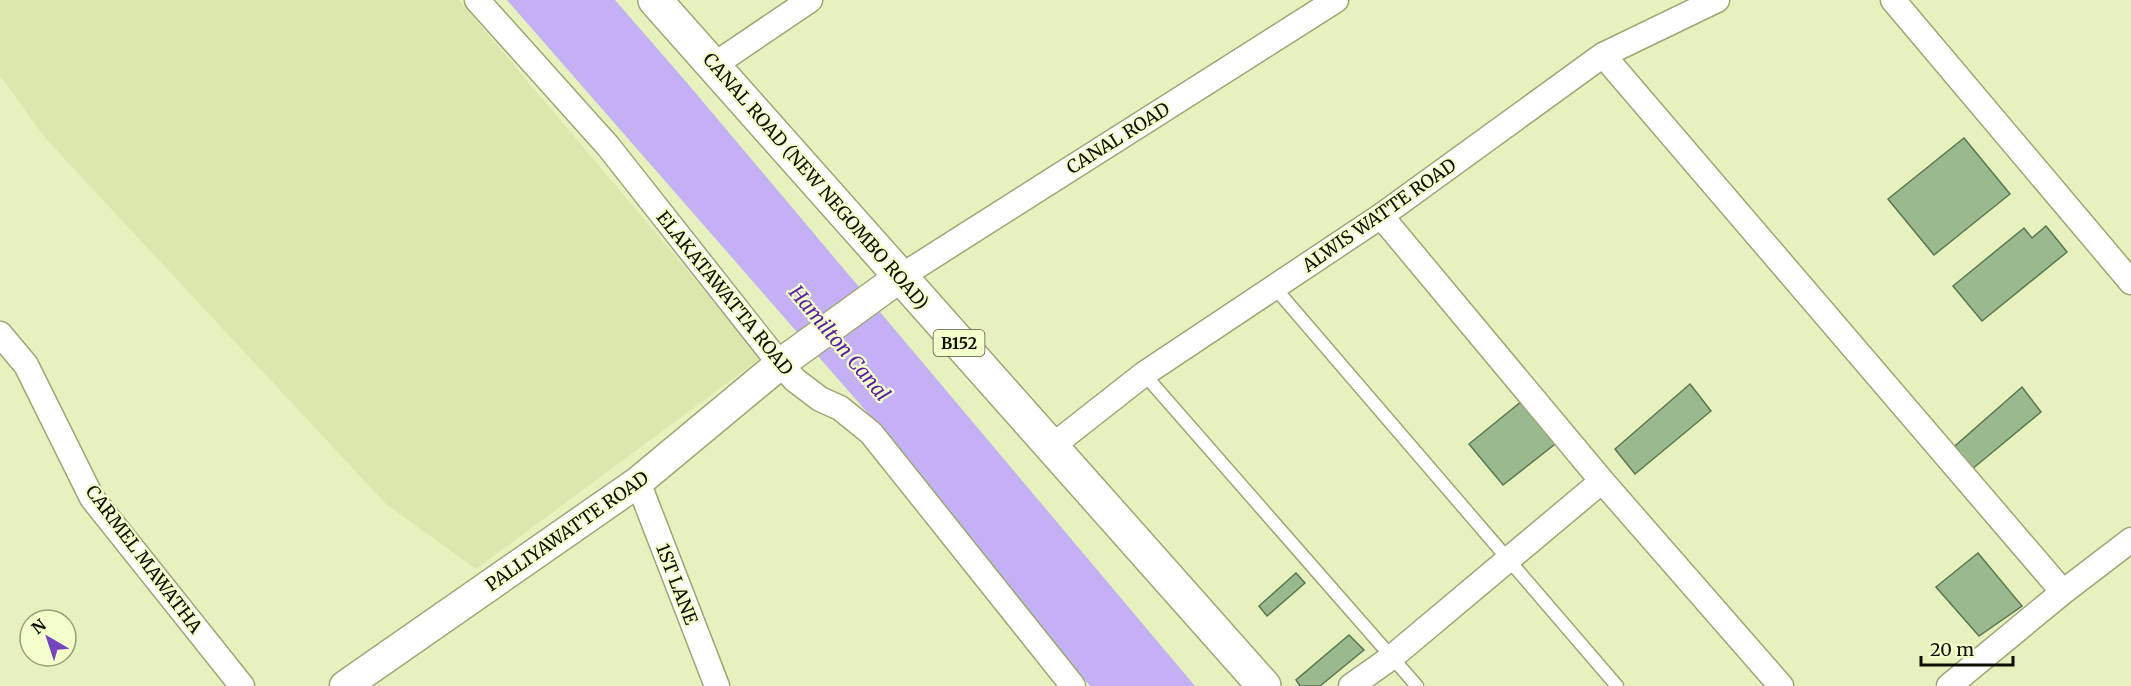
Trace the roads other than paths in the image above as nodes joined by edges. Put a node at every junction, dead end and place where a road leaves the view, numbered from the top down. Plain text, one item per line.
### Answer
1 (477, 0) edge
2 (655, 0) edge
3 (810, 0) edge
4 (1336, 0) edge
5 (1718, 0) edge
6 (1893, 0) edge
7 (1603, 55) junction
8 (714, 65) junction
9 (1381, 216) junction
10 (900, 277) junction
11 (2131, 282) edge
12 (1275, 288) junction
13 (0, 334) edge
14 (780, 364) junction
15 (1144, 374) junction
16 (1051, 447) junction
17 (1602, 481) junction
18 (638, 482) junction
19 (2131, 540) edge
20 (1509, 558) junction
21 (2063, 591) junction
22 (1392, 657) junction
23 (242, 686) edge
24 (345, 686) edge
25 (717, 686) edge
26 (1073, 686) edge
27 (1264, 686) edge
28 (1351, 686) edge
29 (1417, 686) edge
30 (1617, 686) edge
31 (1781, 686) edge
32 (1949, 686) edge

1 - 14 street, ELAKATAWATTA ROAD
2 - 8 main road, CANAL ROAD (NEW NEGOMBO ROAD) / B152
3 - 8 street
4 - 10 street, CANAL ROAD
5 - 7 street, ALWIS WATTE ROAD
6 - 11 street
7 - 9 street, ALWIS WATTE ROAD
7 - 21 street
8 - 10 main road, CANAL ROAD (NEW NEGOMBO ROAD) / B152
9 - 12 street, ALWIS WATTE ROAD
9 - 17 street
10 - 14 street, PALLIYAWATTE ROAD
10 - 16 main road, CANAL ROAD (NEW NEGOMBO ROAD) / B152
12 - 15 street, ALWIS WATTE ROAD
12 - 20 lane
13 - 23 street, CARMEL MAWATHA
14 - 18 street, PALLIYAWATTE ROAD
14 - 26 street, ELAKATAWATTA ROAD
15 - 16 street, ALWIS WATTE ROAD
15 - 22 lane
16 - 27 main road, CANAL ROAD (NEW NEGOMBO ROAD) / B152
17 - 20 street
17 - 31 street
18 - 24 street, PALLIYAWATTE ROAD
18 - 25 street, 1ST LANE
19 - 21 street
20 - 22 street
20 - 30 lane
21 - 32 street
22 - 28 street
22 - 29 lane

